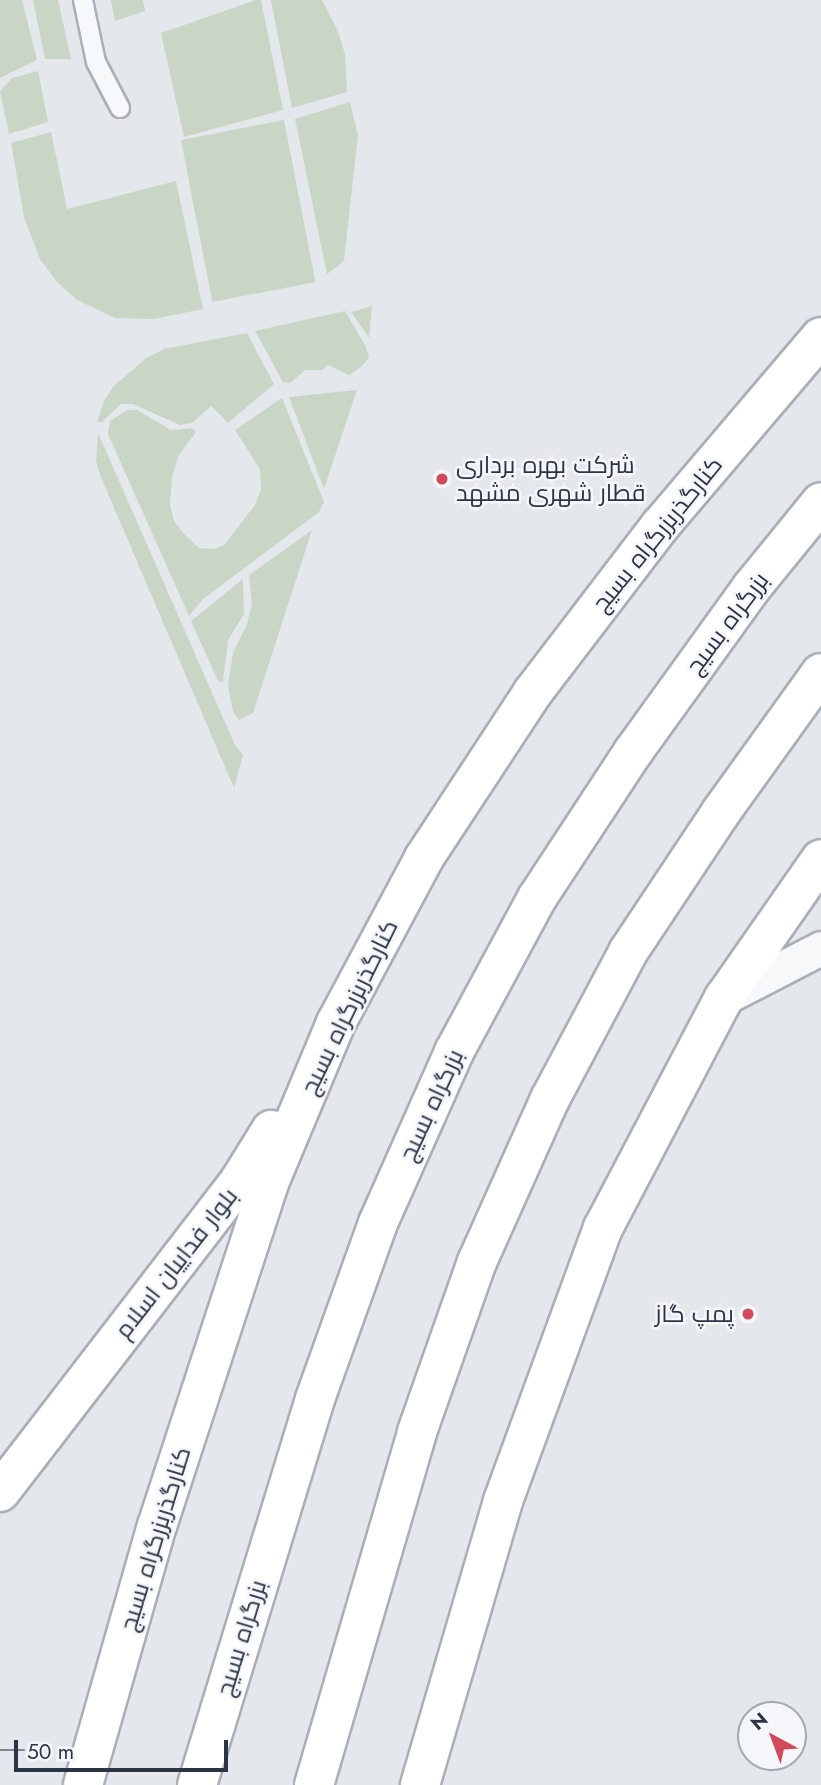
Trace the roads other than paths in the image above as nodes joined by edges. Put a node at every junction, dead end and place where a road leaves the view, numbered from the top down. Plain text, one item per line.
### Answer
1 (83, 0) edge
2 (120, 108) dead end
3 (821, 337) edge
4 (821, 502) edge
5 (821, 673) edge
6 (821, 859) edge
7 (821, 948) edge
8 (724, 998) junction
9 (335, 1023) junction
10 (0, 1492) edge
11 (225, 1689) junction
12 (83, 1785) edge
13 (175, 1785) edge
14 (197, 1785) edge
15 (314, 1785) edge
16 (419, 1785) edge

1 - 2 lane
3 - 9 main road, کنارگذربزرگراه بسیج
4 - 11 main road, بزرگراه بسیج
5 - 15 main road
6 - 8 main road
7 - 8 street
8 - 16 main road
9 - 10 main road, بلوار فداییان اسلام
9 - 12 main road, کنارگذربزرگراه بسیج
11 - 13 main road
11 - 14 main road, بزرگراه بسیج

